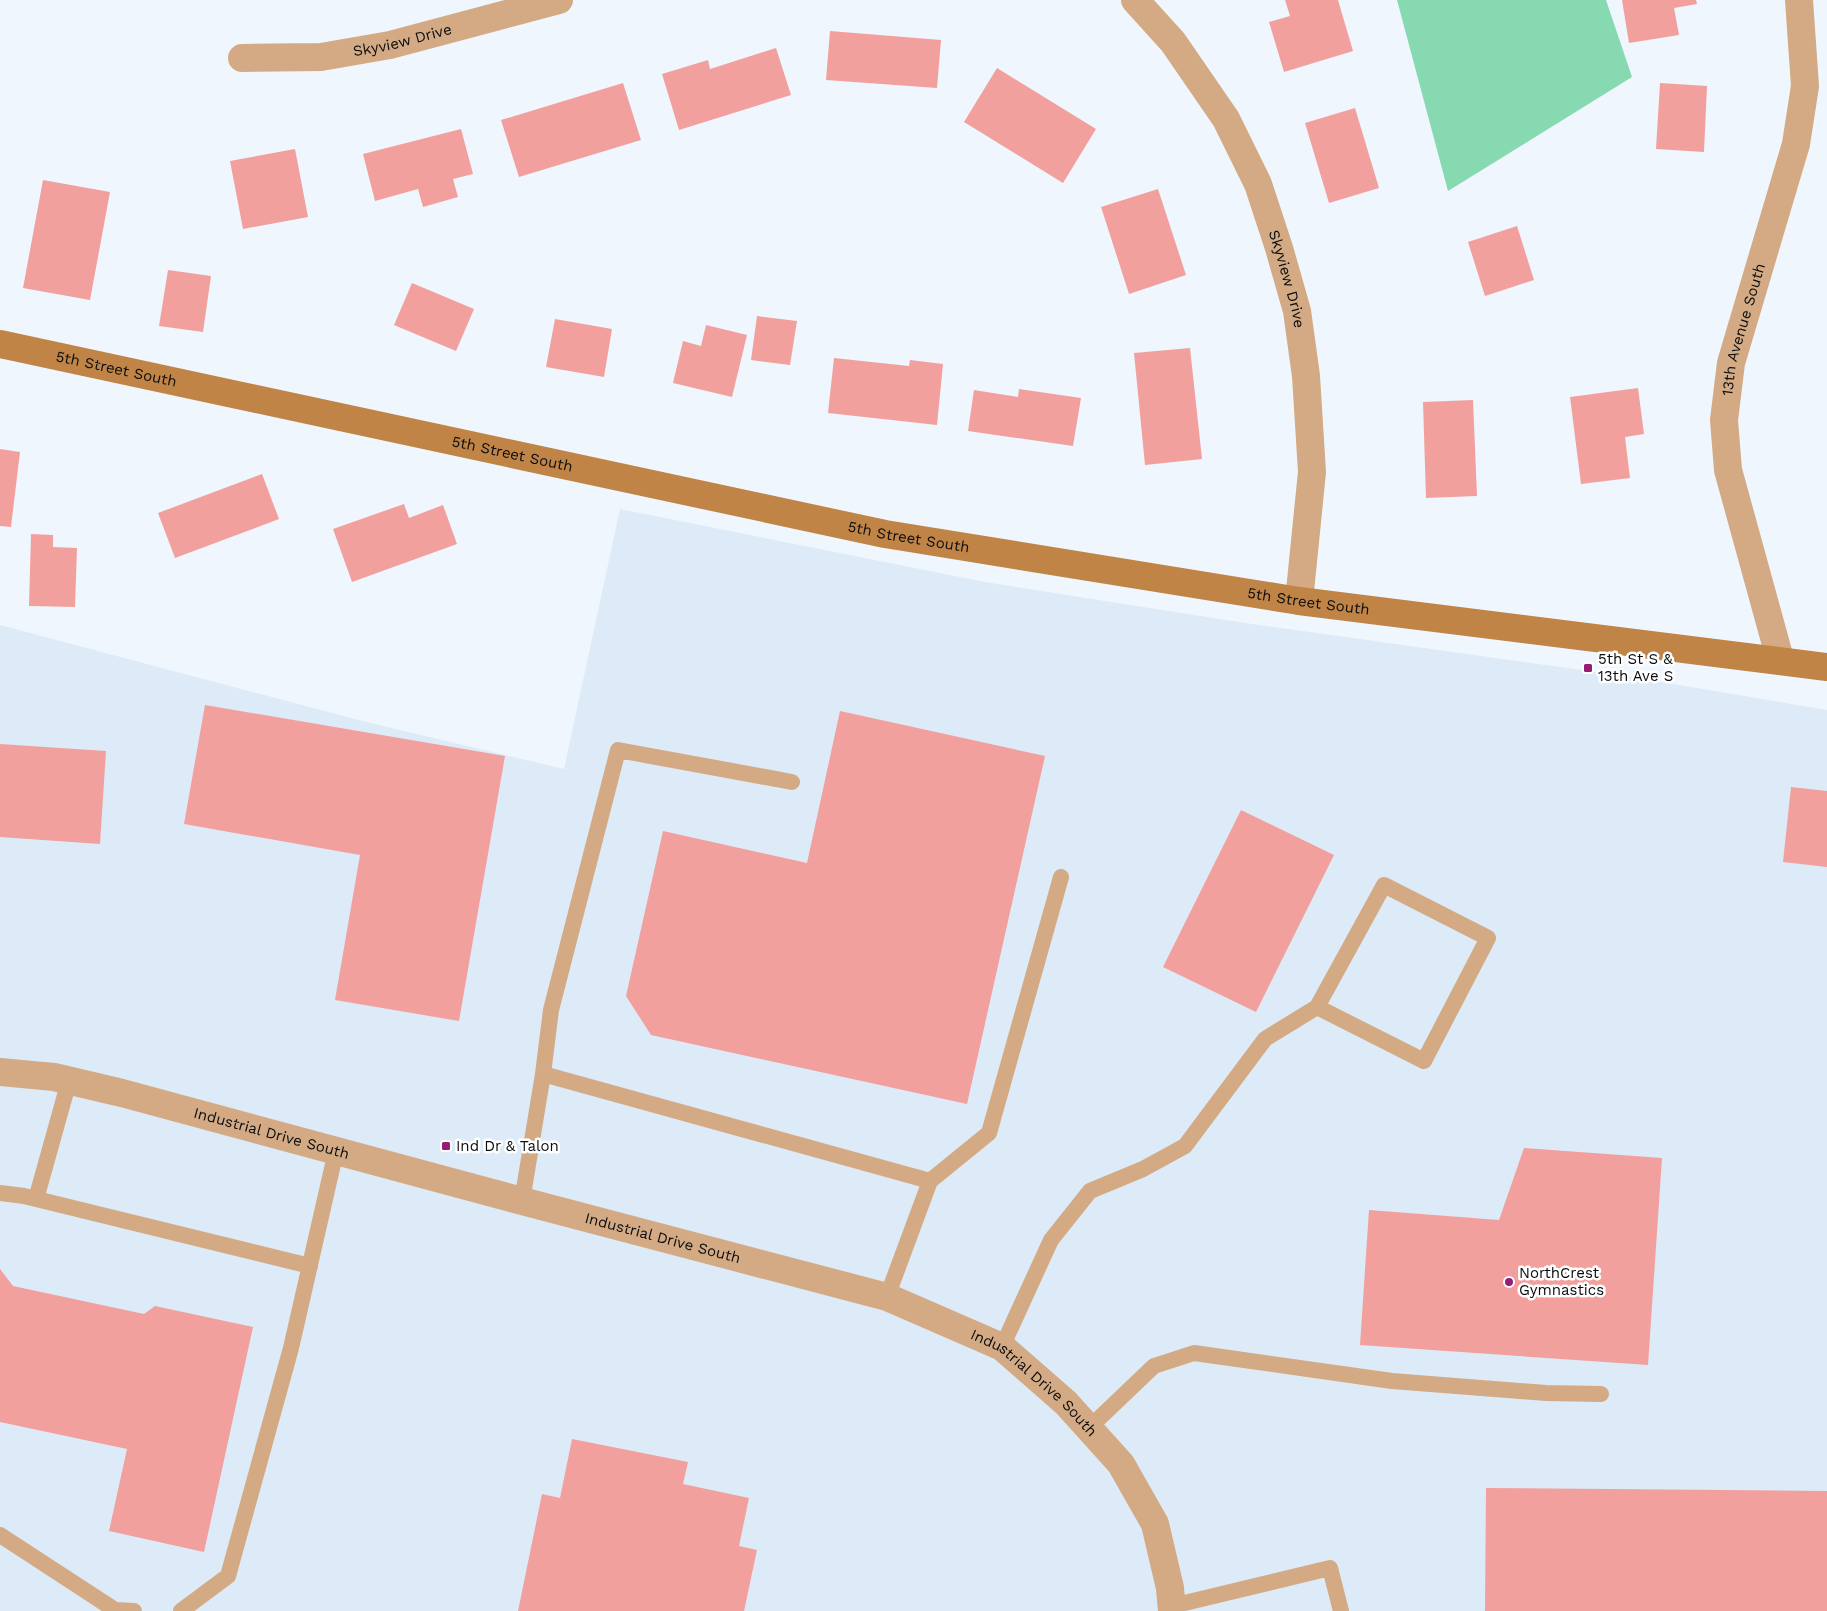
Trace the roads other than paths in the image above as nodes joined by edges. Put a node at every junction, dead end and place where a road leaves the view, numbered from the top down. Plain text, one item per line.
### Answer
1 (559, 0) edge
2 (1134, 0) edge
3 (1799, 0) edge
4 (242, 58) dead end
5 (0, 344) edge
6 (1299, 601) junction
7 (1780, 660) junction
8 (1827, 667) edge
9 (792, 782) dead end
10 (1061, 878) dead end
11 (1317, 1007) junction
12 (0, 1072) edge
13 (544, 1074) junction
14 (69, 1081) junction
15 (336, 1151) junction
16 (930, 1180) junction
17 (0, 1193) edge
18 (36, 1199) junction
19 (522, 1201) junction
20 (310, 1266) junction
21 (887, 1297) junction
22 (1002, 1347) junction
23 (1601, 1394) dead end
24 (1089, 1428) junction
25 (0, 1535) edge
26 (1172, 1608) edge
27 (134, 1611) edge
28 (180, 1611) edge
29 (1341, 1611) edge

1 - 4 street, Skyview Drive
2 - 6 street, Skyview Drive
3 - 7 street, 13th Avenue South
5 - 6 street, 5th Street South
6 - 7 street, 5th Street South
7 - 8 street, 5th Street South
9 - 13 lane
10 - 16 lane
11 - 11 lane
11 - 22 lane
12 - 14 street, Industrial Drive South
13 - 16 lane
13 - 19 lane
14 - 15 street, Industrial Drive South
14 - 18 lane
15 - 19 street, Industrial Drive South
15 - 20 lane
16 - 21 lane
17 - 18 lane
18 - 20 lane
19 - 21 street, Industrial Drive South
20 - 28 lane
21 - 22 street, Industrial Drive South
22 - 24 street, Industrial Drive South
23 - 24 lane
24 - 26 street, Industrial Drive South
25 - 27 lane
26 - 29 lane

